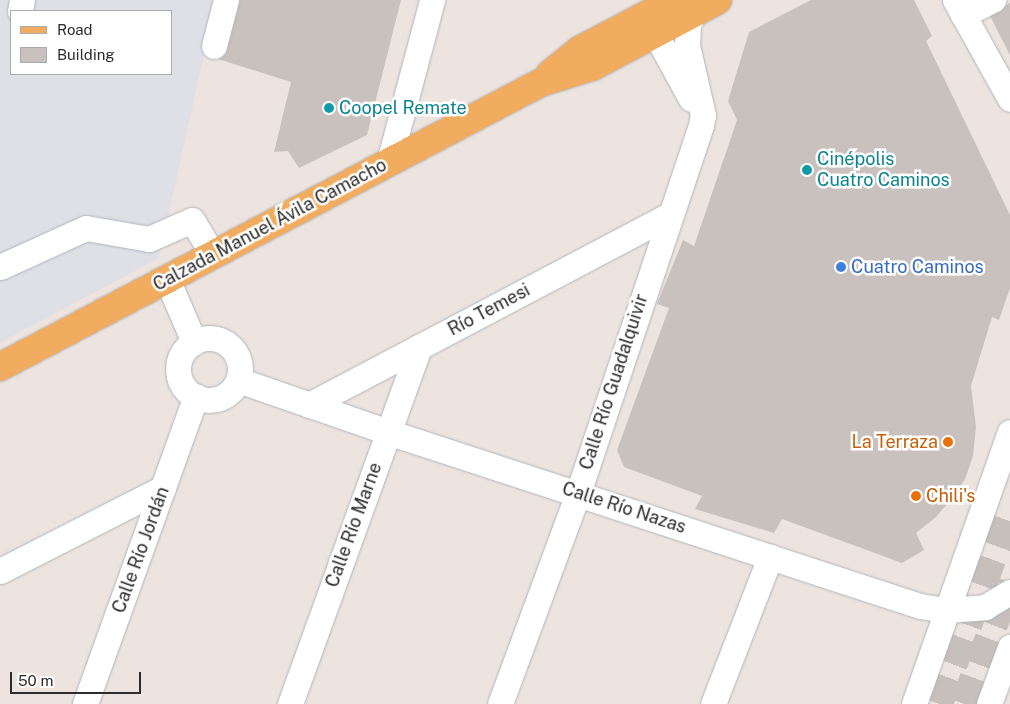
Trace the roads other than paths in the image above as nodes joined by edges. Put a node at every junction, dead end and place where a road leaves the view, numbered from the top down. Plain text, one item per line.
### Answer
1 (226, 0) edge
2 (432, 0) edge
3 (718, 0) edge
4 (993, 0) edge
5 (684, 6) edge
6 (958, 8) edge
7 (612, 33) junction
8 (655, 33) junction
9 (214, 46) dead end
10 (540, 83) junction
11 (1010, 99) edge
12 (703, 116) junction
13 (389, 162) junction
14 (669, 215) junction
15 (213, 254) junction
16 (0, 267) edge
17 (168, 279) junction
18 (194, 342) junction
19 (419, 347) junction
20 (0, 367) edge
21 (238, 380) junction
22 (196, 396) junction
23 (309, 405) junction
24 (388, 432) junction
25 (1010, 432) edge
26 (163, 488) junction
27 (578, 493) junction
28 (770, 557) junction
29 (0, 571) edge
30 (1010, 592) edge
31 (946, 610) junction
32 (1010, 647) edge
33 (85, 704) edge
34 (290, 704) edge
35 (500, 704) edge
36 (713, 704) edge
37 (914, 704) edge
38 (989, 704) edge

1 - 9 street
2 - 13 street
3 - 5 main road, Calzada Manuel Ávila Camacho
4 - 6 street
5 - 7 main road, Calzada Manuel Ávila Camacho
5 - 8 main road, Calzada Manuel Ávila Camacho
5 - 12 street
6 - 11 street
7 - 8 main road
7 - 10 main road, Calzada Manuel Ávila Camacho
8 - 10 main road, Calzada Manuel Ávila Camacho
8 - 12 street
10 - 13 main road, Calzada Manuel Ávila Camacho
12 - 14 street, Calle Río Guadalquivir
13 - 15 main road, Calzada Manuel Ávila Camacho
14 - 19 street, Río Temesi
14 - 27 street, Calle Río Guadalquivir
15 - 16 street
15 - 17 main road, Calzada Manuel Ávila Camacho
17 - 18 street
17 - 20 main road, Calzada Manuel Ávila Camacho
18 - 21 street
18 - 22 street
19 - 23 street, Río Temesi
19 - 24 street, Calle Río Marne
21 - 22 street
21 - 23 street, Calle Río Nazas
22 - 26 street, Calle Río Jordán
23 - 24 street, Calle Río Nazas
24 - 27 street, Calle Río Nazas
24 - 34 street, Calle Río Marne
25 - 31 street
26 - 29 street
26 - 33 street, Calle Río Jordán
27 - 28 street, Calle Río Nazas
27 - 35 street, Calle Río Guadalquivir
28 - 31 street, Calle Río Nazas
28 - 36 street
30 - 31 street, Calle Río Nazas
31 - 37 street
32 - 38 street

